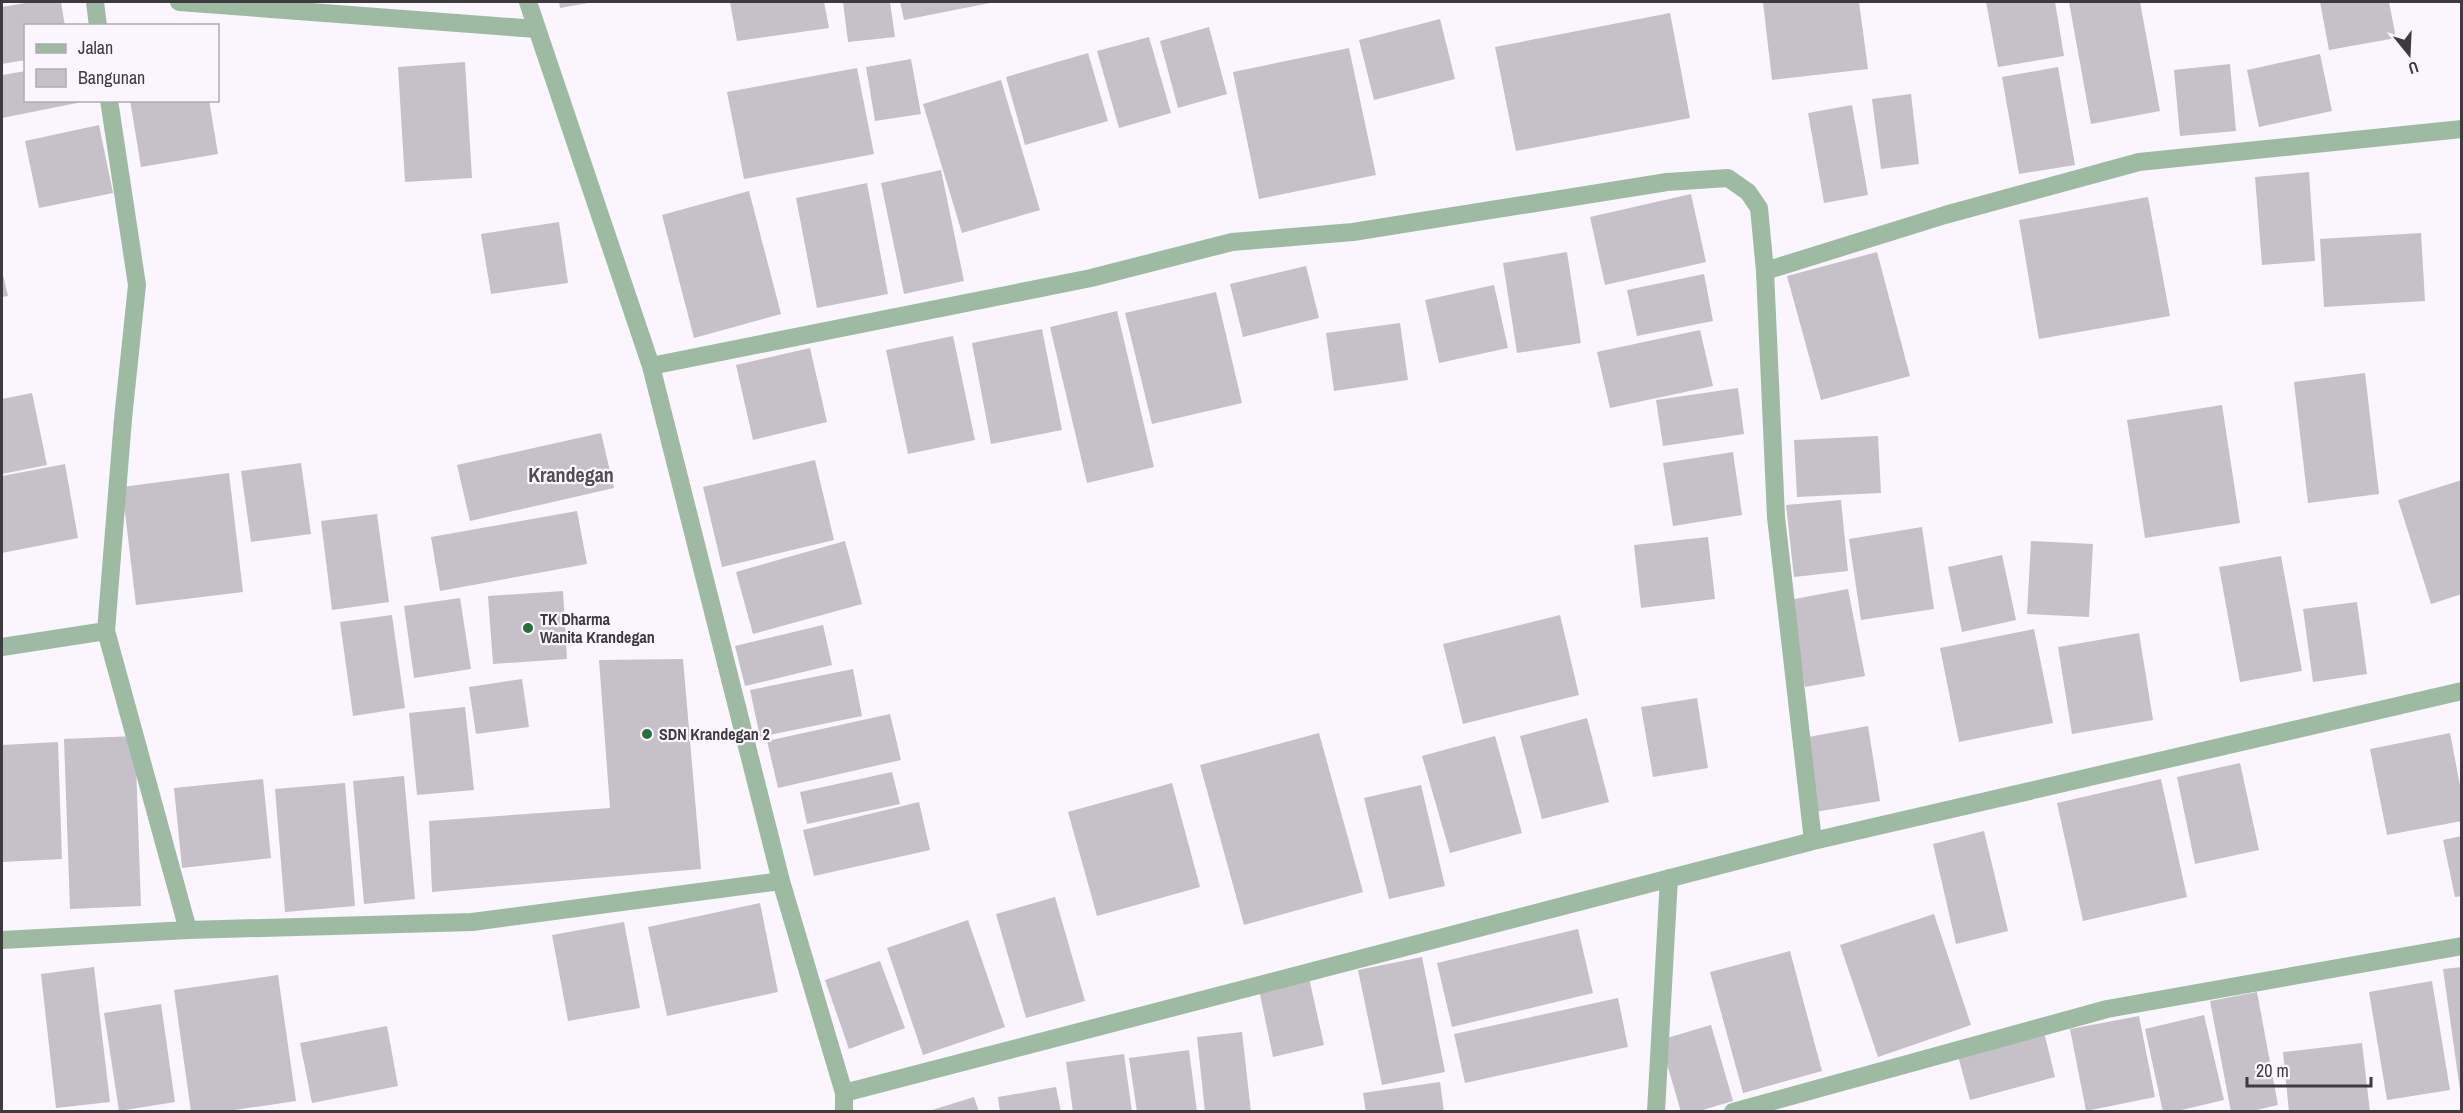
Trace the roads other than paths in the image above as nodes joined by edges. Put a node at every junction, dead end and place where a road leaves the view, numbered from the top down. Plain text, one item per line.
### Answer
1 (95, 2) edge
2 (179, 2) edge
3 (528, 2) edge
4 (98, 24) edge
5 (536, 29) junction
6 (110, 102) edge
7 (2462, 129) edge
8 (1765, 271) junction
9 (651, 366) junction
10 (106, 631) junction
11 (2, 647) edge
12 (2462, 690) edge
13 (1813, 841) junction
14 (1669, 878) junction
15 (781, 881) junction
16 (188, 930) junction
17 (2, 940) edge
18 (2462, 946) edge
19 (844, 1102) edge
20 (1656, 1112) edge
21 (1733, 1112) edge

1 - 4 street
2 - 5 street
3 - 5 street
5 - 9 street
6 - 10 street
7 - 8 street
8 - 9 street
8 - 13 street
9 - 15 street
10 - 11 street
10 - 16 street
12 - 13 street
13 - 14 street
14 - 19 street
14 - 20 street
15 - 16 street
15 - 19 street
16 - 17 street
18 - 21 street

